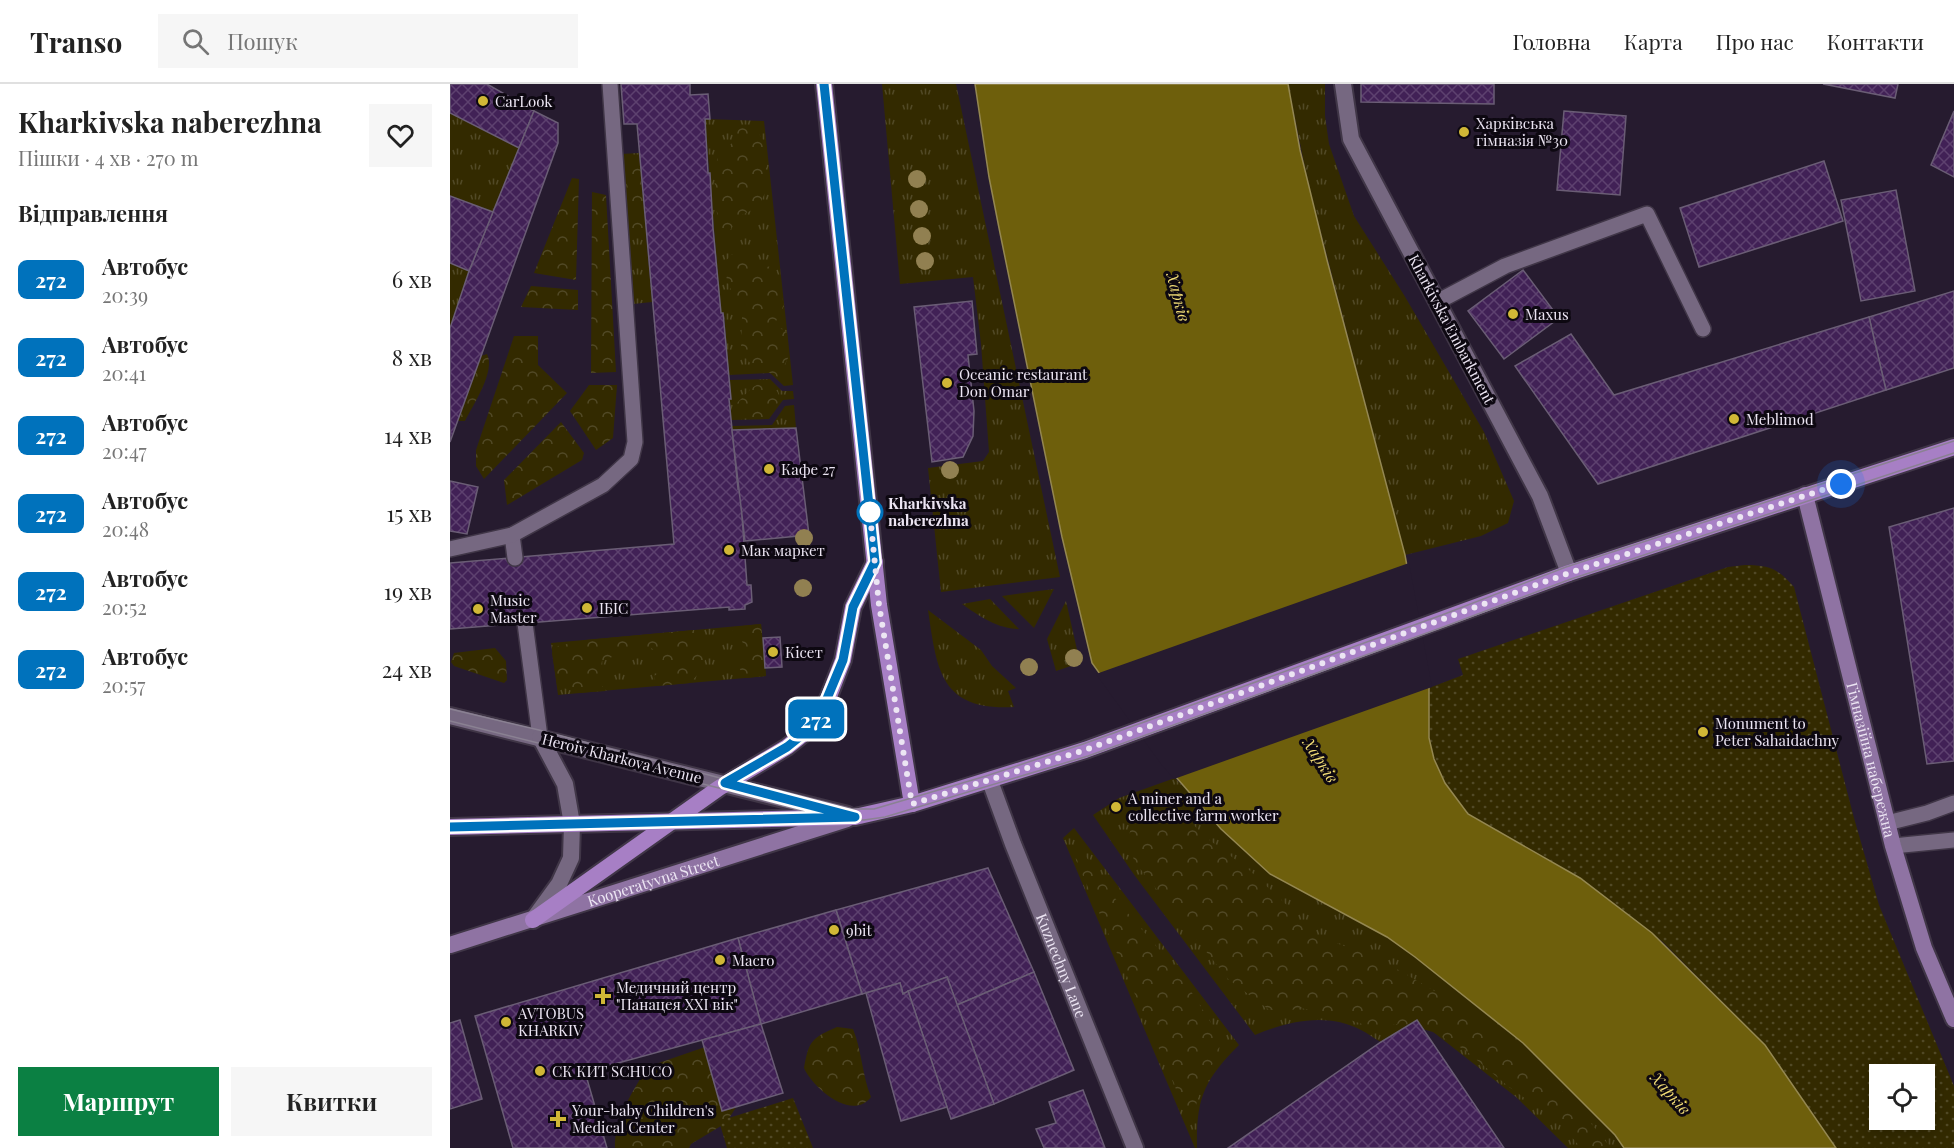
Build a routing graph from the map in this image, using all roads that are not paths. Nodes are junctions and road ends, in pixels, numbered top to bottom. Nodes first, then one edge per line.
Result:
1 (609, 84) edge
2 (824, 84) edge
3 (1343, 84) edge
4 (1437, 302) junction
5 (1703, 329) dead end
6 (1954, 447) edge
7 (1805, 495) junction
8 (512, 535) junction
9 (450, 549) edge
10 (515, 558) dead end
11 (875, 562) junction
12 (1569, 573) junction
13 (525, 623) dead end
14 (450, 716) edge
15 (540, 737) junction
16 (990, 781) junction
17 (725, 783) junction
18 (1954, 803) edge
19 (912, 804) junction
20 (855, 817) junction
21 (674, 821) junction
22 (1887, 823) junction
23 (572, 824) junction
24 (450, 826) edge
25 (1954, 840) edge
26 (1893, 846) junction
27 (533, 920) junction
28 (450, 945) edge
29 (1954, 1018) edge
30 (1135, 1148) edge

1 - 8 lane
2 - 11 main road
3 - 4 street, Kharkivska Embarkment
4 - 5 lane
4 - 12 street, Kharkivska Embarkment
6 - 7 main road, Heroiv Kharkova Avenue
7 - 12 main road, Heroiv Kharkova Avenue
7 - 22 main road, Гімназійна набережна
8 - 9 lane
8 - 10 lane
11 - 17 main road
11 - 19 main road
12 - 16 main road, Heroiv Kharkova Avenue
13 - 15 lane
14 - 15 street, Heroiv Kharkova Avenue
15 - 17 street, Heroiv Kharkova Avenue
15 - 23 street
16 - 19 main road, Heroiv Kharkova Avenue
16 - 30 street, Kuznechny Lane
17 - 20 street, Heroiv Kharkova Avenue
17 - 21 main road
18 - 22 lane
19 - 20 main road, Heroiv Kharkova Avenue
20 - 21 main road
20 - 27 main road, Kooperatyvna Street
21 - 23 main road
21 - 27 main road
22 - 26 main road, Гімназійна набережна
23 - 24 main road
23 - 27 street
25 - 26 lane
26 - 29 main road, Гімназійна набережна
27 - 28 main road, Kooperatyvna Street

